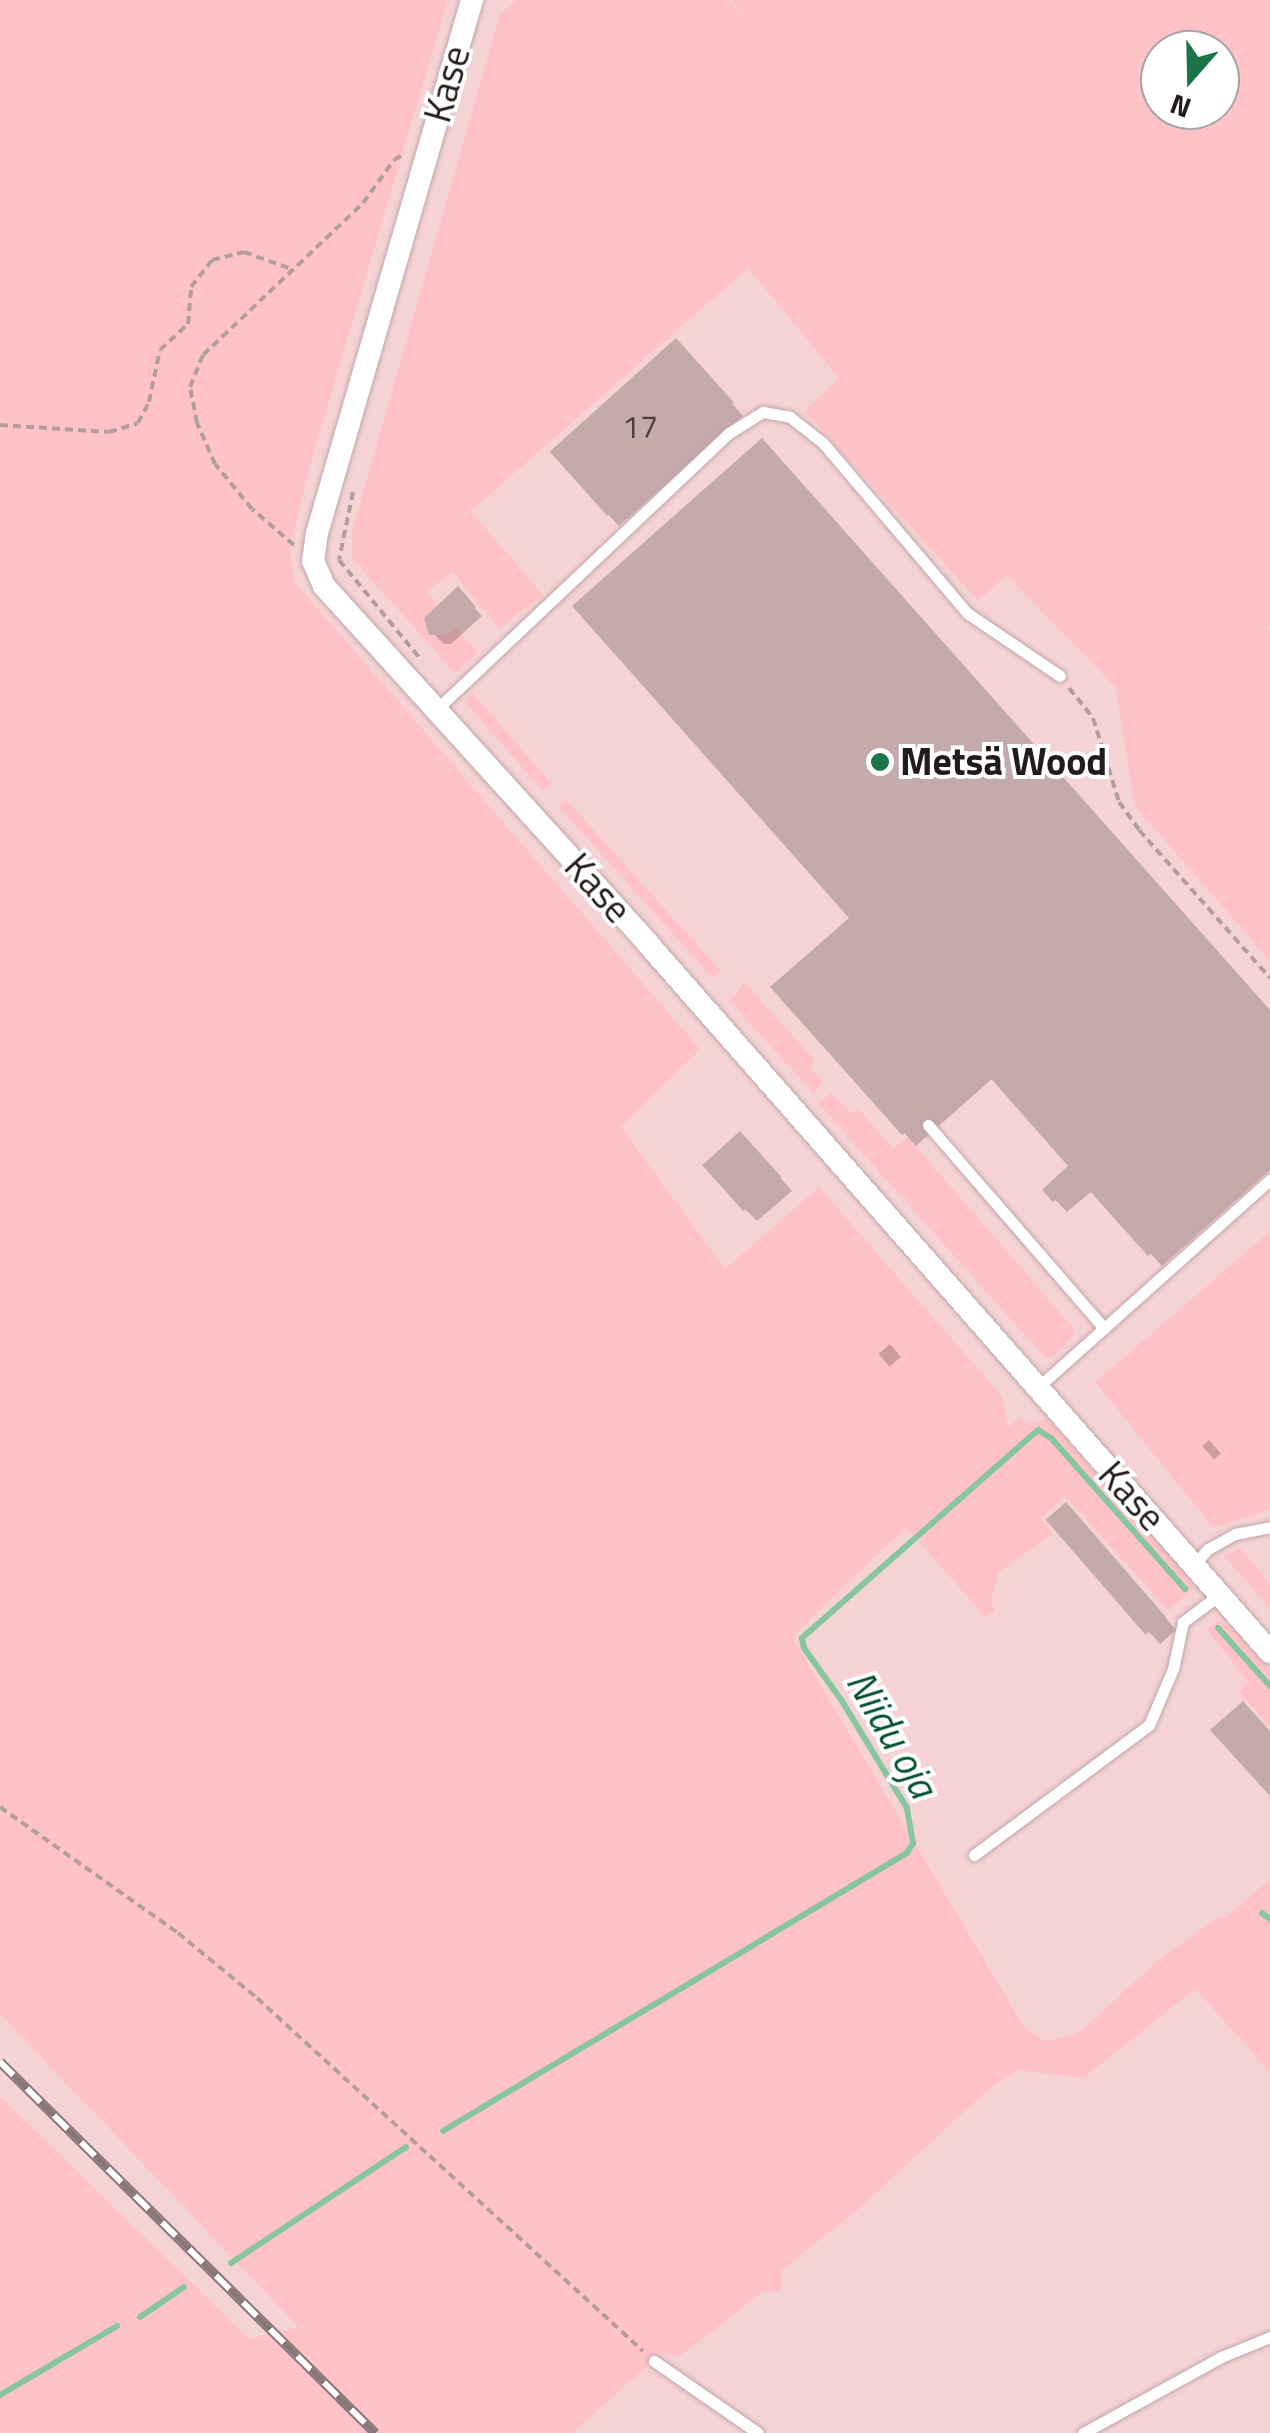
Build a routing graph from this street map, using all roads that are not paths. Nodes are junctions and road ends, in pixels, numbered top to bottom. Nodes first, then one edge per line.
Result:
1 (472, 0) edge
2 (1060, 676) road end
3 (436, 710) junction
4 (928, 1125) dead end
5 (1270, 1180) edge
6 (1104, 1328) junction
7 (1036, 1390) junction
8 (1270, 1527) edge
9 (1194, 1566) junction
10 (1219, 1594) junction
11 (1270, 1652) edge
12 (974, 1854) dead end
13 (1270, 2337) edge
14 (654, 2361) road end
15 (758, 2433) edge
16 (1083, 2433) edge

1 - 3 street, Kase
2 - 3 lane
3 - 7 street, Kase
4 - 6 lane
5 - 6 lane
6 - 7 lane
7 - 9 street, Kase
8 - 9 lane
9 - 10 street, Kase
10 - 11 street, Kase
10 - 12 lane
13 - 16 lane
14 - 15 lane

